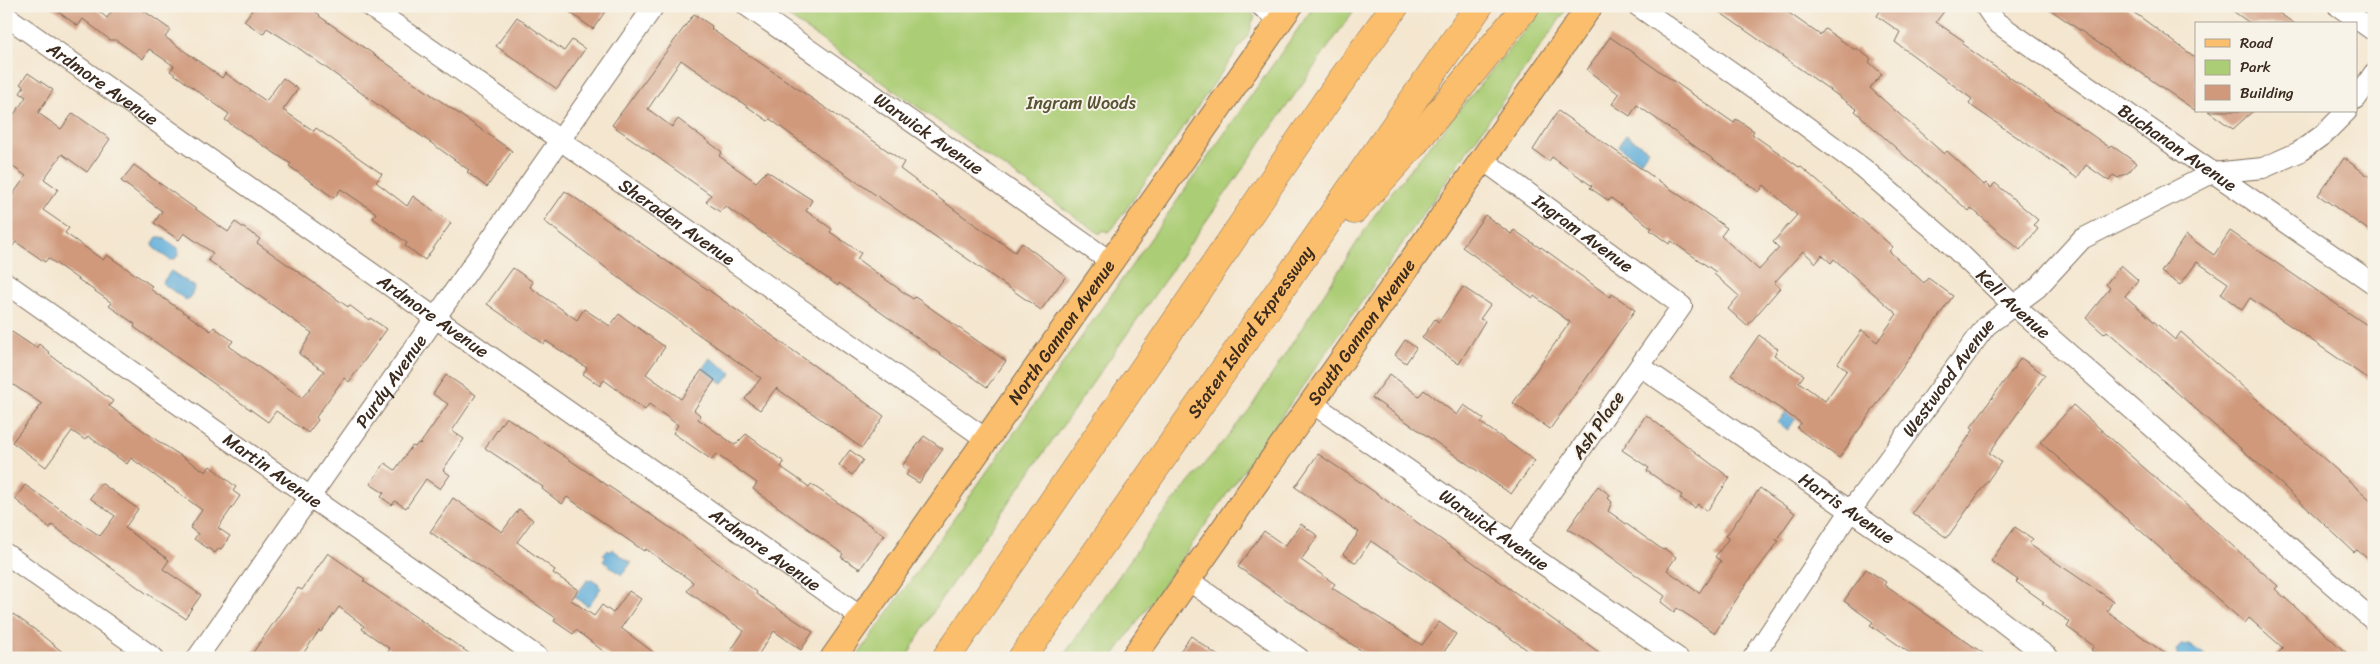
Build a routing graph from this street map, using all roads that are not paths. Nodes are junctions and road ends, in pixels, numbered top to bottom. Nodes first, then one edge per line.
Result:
1 (369, 6) edge
2 (654, 6) edge
3 (747, 6) edge
4 (1371, 6) edge
5 (1395, 6) edge
6 (1479, 6) edge
7 (1526, 6) edge
8 (1590, 6) edge
9 (1638, 6) edge
10 (1985, 6) edge
11 (2338, 6) edge
12 (1277, 11) edge
13 (6, 16) edge
14 (2374, 31) edge
15 (2374, 73) edge
16 (2358, 96) edge
17 (1328, 99) junction
18 (2346, 112) edge
19 (561, 141) junction
20 (1482, 160) junction
21 (2212, 173) junction
22 (1111, 262) junction
23 (6, 283) edge
24 (2374, 284) edge
25 (1280, 290) junction
26 (2013, 305) junction
27 (1682, 306) joint
28 (437, 318) junction
29 (1640, 366) junction
30 (1312, 403) junction
31 (986, 439) junction
32 (310, 497) junction
33 (1851, 510) junction
34 (1514, 544) junction
35 (6, 554) edge
36 (1188, 580) junction
37 (862, 617) junction
38 (2374, 621) edge
39 (154, 658) edge
40 (197, 658) edge
41 (539, 658) edge
42 (833, 658) edge
43 (946, 658) edge
44 (1022, 658) edge
45 (1133, 658) edge
46 (1299, 658) edge
47 (1678, 658) edge
48 (1752, 658) edge
49 (2049, 658) edge

1 - 19 street, Sheraden Avenue
2 - 19 street, Purdy Avenue
3 - 22 street, Warwick Avenue
4 - 17 highway
5 - 17 highway
6 - 25 highway, Staten Island Expressway
7 - 25 highway
8 - 20 main road, South Gannon Avenue
9 - 26 street, Kell Avenue
10 - 21 street, Buchanan Avenue
11 - 14 street
12 - 22 main road, North Gannon Avenue
13 - 28 street, Ardmore Avenue
15 - 16 street
17 - 43 highway
18 - 21 street, Westwood Avenue
19 - 28 street, Purdy Avenue
19 - 31 street, Sheraden Avenue
20 - 27 street, Ingram Avenue
20 - 30 main road, South Gannon Avenue
21 - 24 street, Buchanan Avenue
21 - 26 street, Westwood Avenue
22 - 31 main road, North Gannon Avenue
23 - 32 street, Martin Avenue
25 - 44 highway, Staten Island Expressway
26 - 33 street, Westwood Avenue
26 - 38 street, Kell Avenue
27 - 29 street, Ash Place
28 - 32 street, Purdy Avenue
28 - 37 street, Ardmore Avenue
29 - 33 street, Harris Avenue
29 - 34 street, Ash Place
30 - 34 street, Warwick Avenue
30 - 36 main road, South Gannon Avenue
31 - 37 main road, North Gannon Avenue
32 - 40 street, Purdy Avenue
32 - 41 street, Martin Avenue
33 - 48 street, Westwood Avenue
33 - 49 street, Harris Avenue
34 - 47 street, Warwick Avenue
35 - 39 street
36 - 45 main road, South Gannon Avenue
36 - 46 street
37 - 42 main road, North Gannon Avenue

